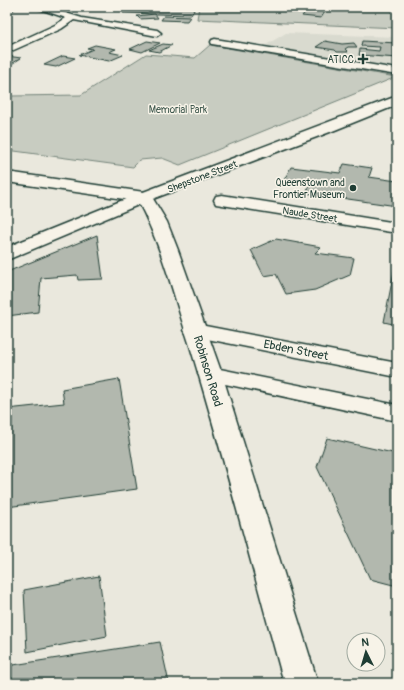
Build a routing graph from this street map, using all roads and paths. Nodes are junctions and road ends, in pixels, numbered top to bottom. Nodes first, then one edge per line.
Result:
1 (38, 7) edge
2 (72, 18) junction
3 (157, 33) dead end
4 (215, 42) dead end
5 (7, 50) edge
6 (397, 72) edge
7 (397, 100) edge
8 (7, 177) edge
9 (144, 197) junction
10 (222, 200) dead end
11 (397, 228) edge
12 (7, 254) edge
13 (195, 330) junction
14 (397, 370) edge
15 (210, 374) junction
16 (397, 413) edge
17 (301, 683) edge

1 - 2 lane
2 - 3 lane
2 - 5 lane
4 - 6 lane
7 - 9 street, Shepstone Street
8 - 9 street
9 - 12 street, Shepstone Street
9 - 13 street, Robinson Road
10 - 11 street, Naude Street
13 - 14 street, Ebden Street
13 - 15 street, Robinson Road
15 - 16 street
15 - 17 street, Robinson Road

